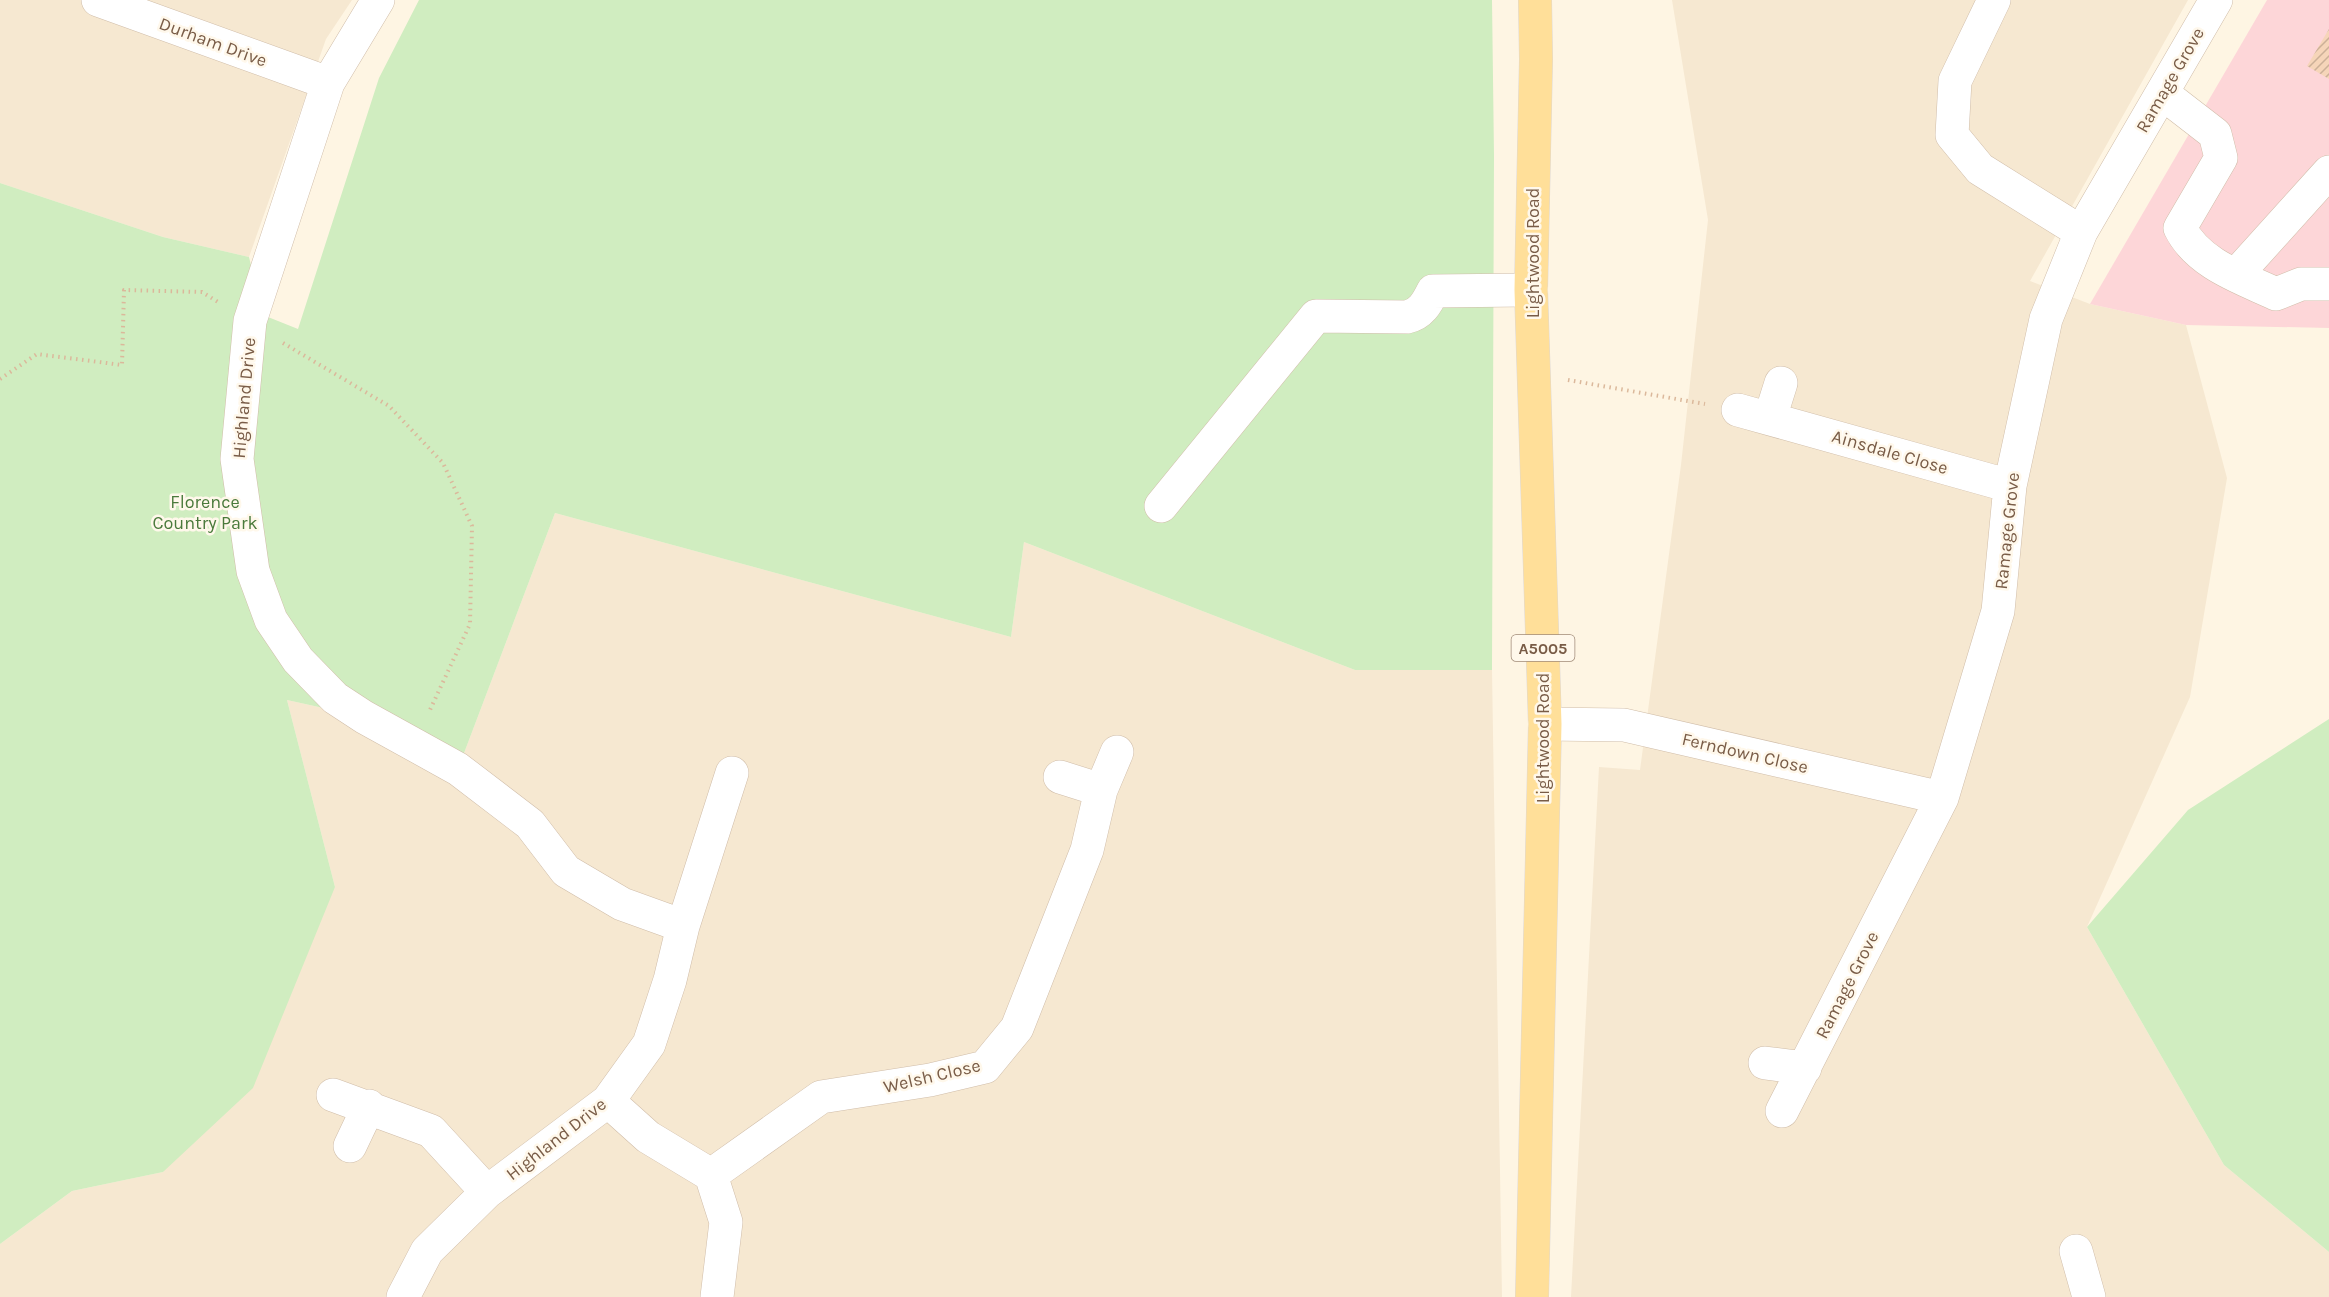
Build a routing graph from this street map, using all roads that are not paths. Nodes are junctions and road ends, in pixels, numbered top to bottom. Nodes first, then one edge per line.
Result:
1 (98, 0) edge
2 (378, 0) edge
3 (1535, 0) edge
4 (1994, 0) edge
5 (2216, 0) edge
6 (328, 83) junction
7 (2162, 93) junction
8 (2329, 172) edge
9 (2081, 232) junction
10 (2236, 275) junction
11 (2329, 284) edge
12 (1531, 290) junction
13 (1781, 383) dead end
14 (1738, 410) road end
15 (1770, 418) junction
16 (2010, 486) junction
17 (1161, 506) dead end
18 (1545, 724) junction
19 (1117, 752) dead end
20 (732, 773) dead end
21 (1060, 777) dead end
22 (1101, 790) junction
23 (1942, 798) junction
24 (683, 926) junction
25 (1765, 1063) dead end
26 (1805, 1068) junction
27 (333, 1095) dead end
28 (608, 1101) junction
29 (369, 1106) junction
30 (1782, 1111) dead end
31 (350, 1146) dead end
32 (711, 1175) junction
33 (487, 1192) junction
34 (2076, 1251) dead end
35 (403, 1297) edge
36 (717, 1297) edge
37 (1532, 1297) edge
38 (2089, 1297) edge

1 - 6 street, Durham Drive
2 - 6 street, Highland Drive
3 - 12 main road, Lightwood Road / A5005
4 - 9 street
5 - 7 street, Ramage Grove
6 - 24 street, Highland Drive
7 - 9 street, Ramage Grove
7 - 10 street
8 - 10 street
9 - 16 street, Ramage Grove
10 - 11 street
12 - 17 street
12 - 18 main road, Lightwood Road / A5005
13 - 15 street
14 - 15 street, Ainsdale Close
15 - 16 street, Ainsdale Close
16 - 23 street, Ramage Grove
18 - 23 street, Ferndown Close
18 - 37 main road, Lightwood Road / A5005
19 - 22 street, Welsh Close
20 - 24 street, Highland Drive
21 - 22 street
22 - 32 street, Welsh Close
23 - 26 street, Ramage Grove
24 - 28 street, Highland Drive
25 - 26 street
26 - 30 street, Ramage Grove
27 - 29 street
28 - 32 street
28 - 33 street, Highland Drive
29 - 31 street
29 - 33 street
32 - 36 street
33 - 35 street, Highland Drive
34 - 38 street

